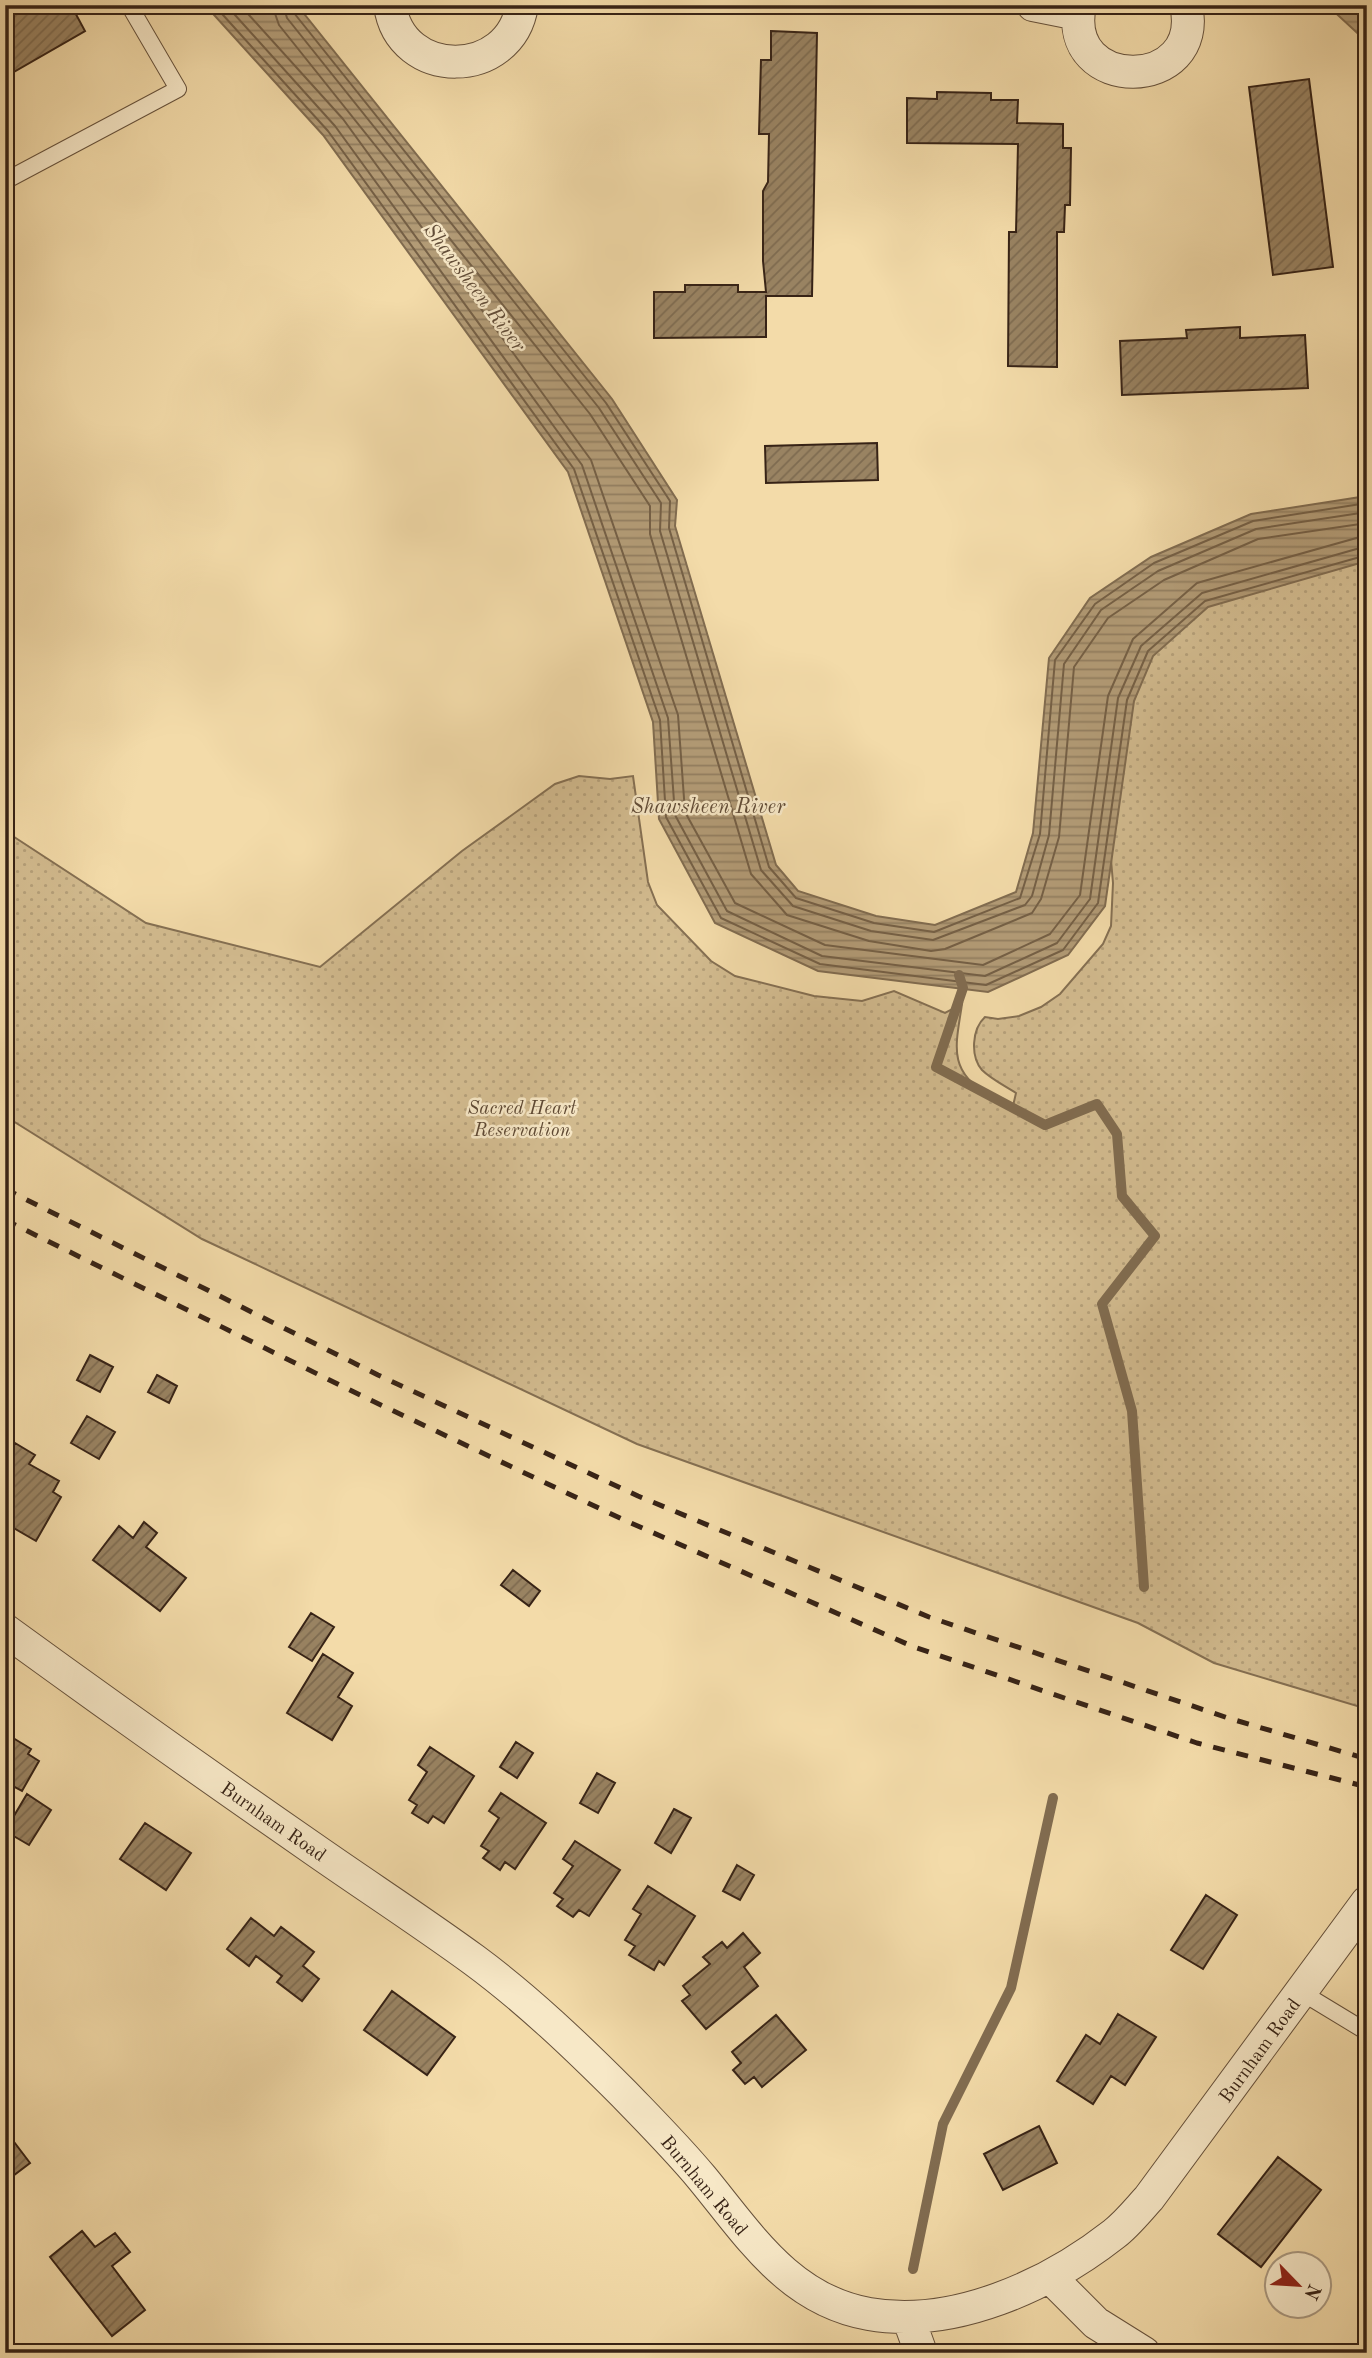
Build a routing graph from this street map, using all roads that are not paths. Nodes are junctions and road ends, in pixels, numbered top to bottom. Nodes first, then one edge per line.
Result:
1 (129, 5) edge
2 (390, 5) edge
3 (522, 5) edge
4 (1033, 5) edge
5 (1186, 5) edge
6 (1079, 10) edge
7 (5, 181) edge
8 (5, 1630) edge
9 (1367, 1902) edge
10 (1301, 1992) junction
11 (1367, 2032) edge
12 (1050, 2277) junction
13 (908, 2317) junction
14 (921, 2353) edge
15 (1144, 2353) edge

1 - 7 lane
2 - 3 street
4 - 6 street
5 - 6 street
8 - 13 street, Burnham Road
9 - 10 street, Burnham Road
10 - 11 lane
10 - 12 street, Burnham Road
12 - 13 street, Burnham Road
12 - 15 street
13 - 14 street

